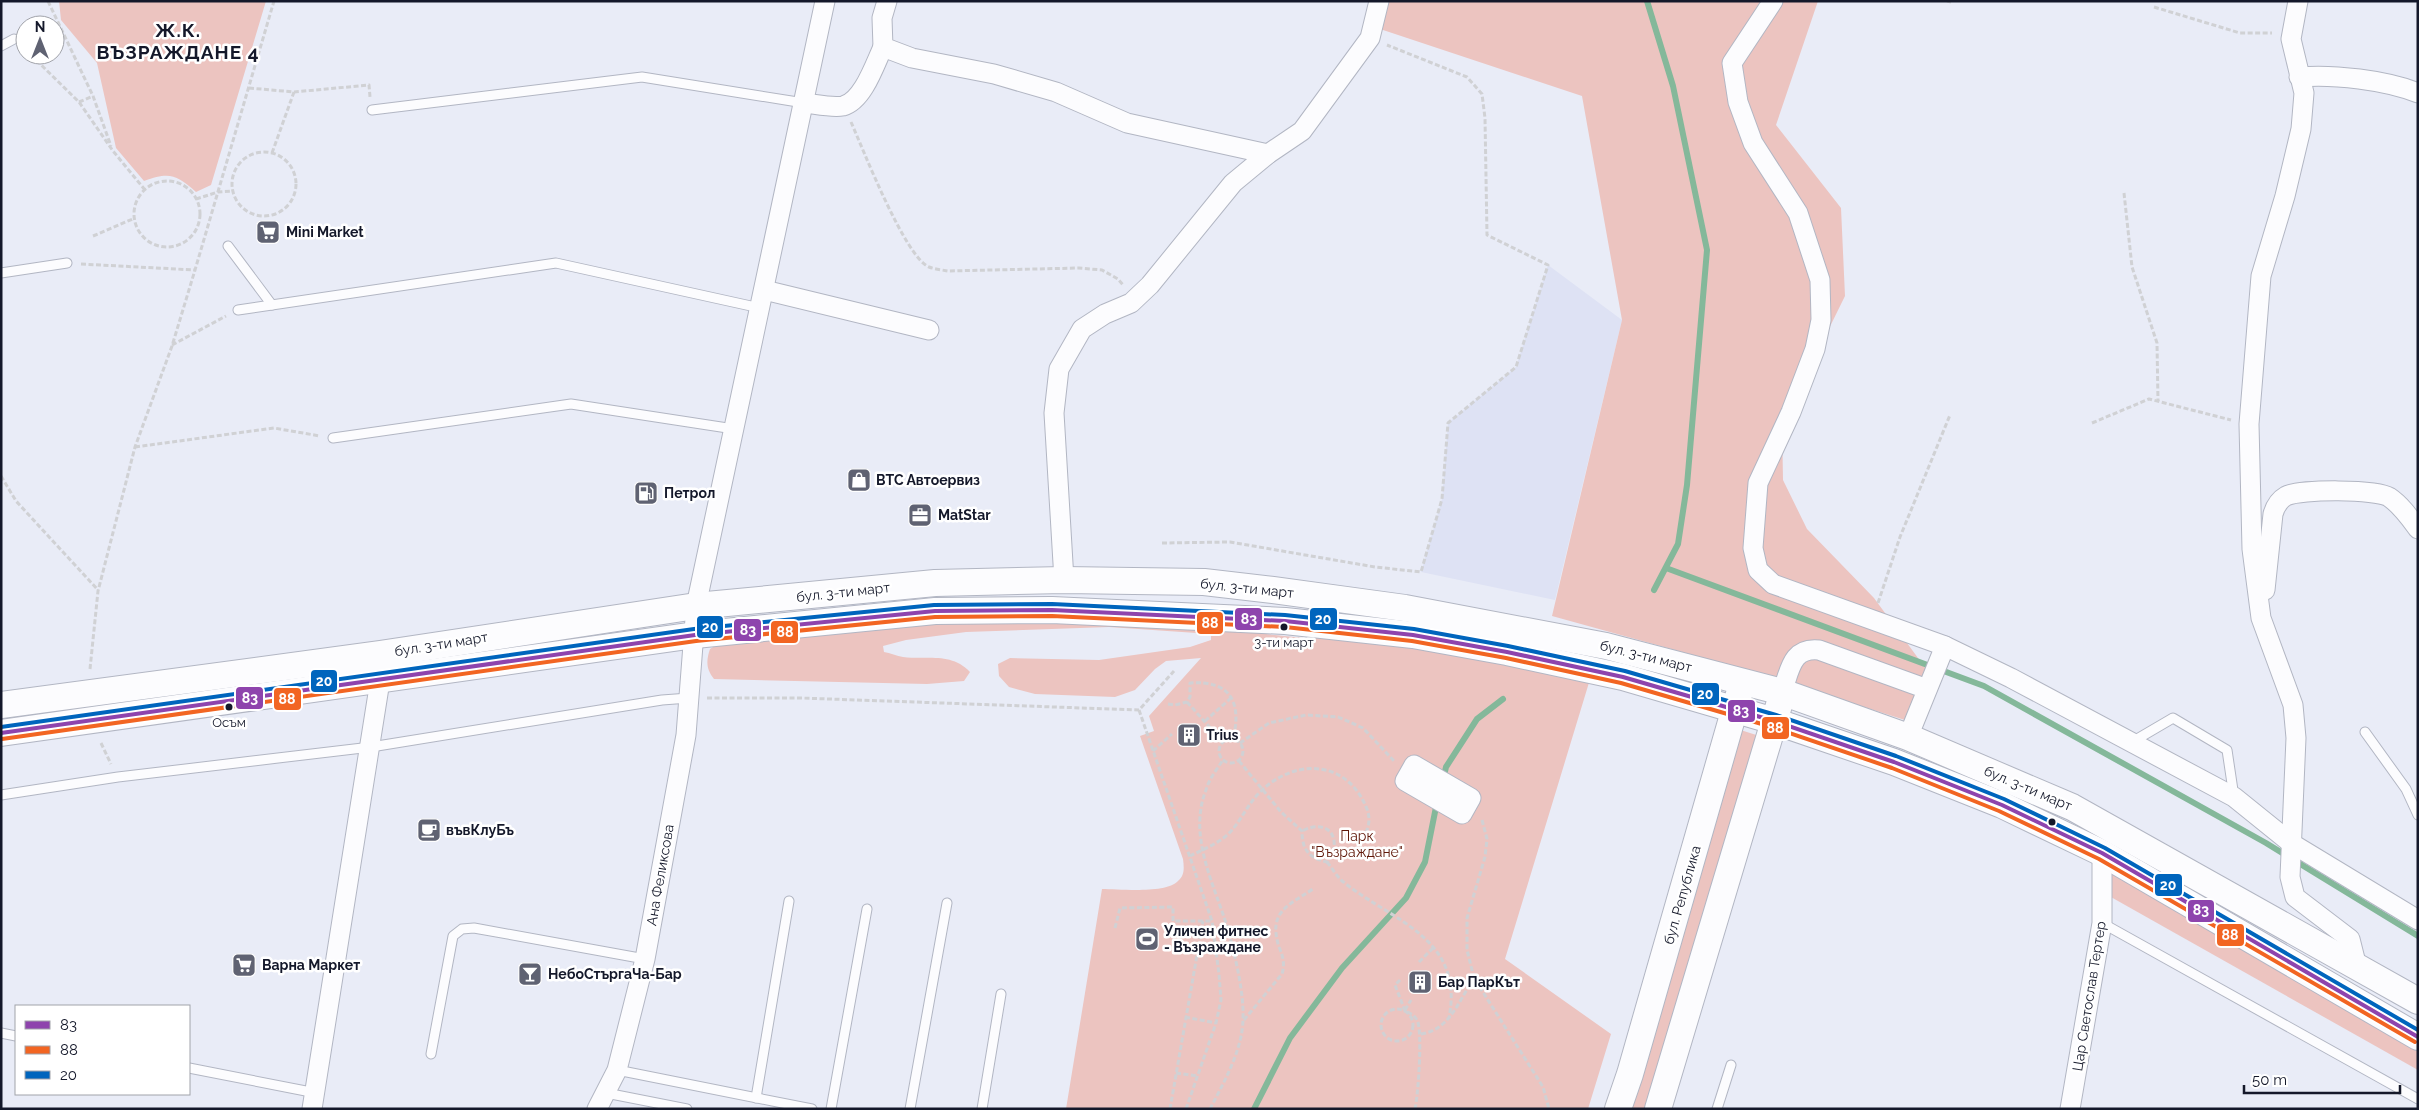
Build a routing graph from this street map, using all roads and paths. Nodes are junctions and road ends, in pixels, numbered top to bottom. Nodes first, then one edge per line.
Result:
1 (48, 1) edge
2 (274, 1) edge
3 (825, 1) edge
4 (887, 1) edge
5 (1379, 1) edge
6 (1773, 1) edge
7 (1947, 1) edge
8 (2298, 1) edge
9 (1951, 2) dead end
10 (2154, 7) dead end
11 (1370, 38) junction
12 (14, 39) dead end
13 (2291, 39) junction
14 (1, 46) edge
15 (883, 47) junction
16 (41, 65) edge
17 (2299, 76) junction
18 (249, 88) junction
19 (294, 92) junction
20 (2418, 93) edge
21 (93, 96) junction
22 (79, 102) junction
23 (804, 103) junction
24 (842, 106) junction
25 (372, 110) joint
26 (113, 151) junction
27 (272, 153) junction
28 (1268, 154) junction
29 (145, 190) junction
30 (232, 191) junction
31 (218, 192) junction
32 (2124, 193) dead end
33 (196, 199) junction
34 (135, 218) junction
35 (94, 236) dead end
36 (228, 246) dead end
37 (67, 263) joint
38 (195, 270) junction
39 (1, 273) edge
40 (762, 299) junction
41 (1131, 303) junction
42 (272, 305) junction
43 (238, 310) joint
44 (929, 330) dead end
45 (172, 346) junction
46 (2158, 401) junction
47 (1950, 415) dead end
48 (2092, 423) dead end
49 (2249, 424) junction
50 (734, 428) junction
51 (333, 438) joint
52 (135, 447) junction
53 (1, 476) edge
54 (2418, 529) edge
55 (1162, 543) dead end
56 (1064, 580) junction
57 (98, 591) junction
58 (696, 606) junction
59 (2261, 618) junction
60 (1873, 620) junction
61 (695, 635) junction
62 (1942, 653) junction
63 (1174, 671) dead end
64 (380, 681) junction
65 (1742, 681) junction
66 (1929, 684) junction
67 (1782, 692) junction
68 (87, 694) junction
69 (688, 698) junction
70 (1232, 698) junction
71 (1187, 702) junction
72 (1168, 704) dead end
73 (1, 705) edge
74 (1139, 710) junction
75 (1735, 711) junction
76 (90, 720) junction
77 (1205, 721) junction
78 (1774, 721) junction
79 (2365, 732) dead end
80 (1, 733) edge
81 (1172, 734) dead end
82 (1908, 737) junction
83 (1233, 739) junction
84 (1223, 742) junction
85 (2132, 742) junction
86 (1240, 743) junction
87 (371, 747) junction
88 (1153, 751) junction
89 (1223, 760) junction
90 (1239, 761) junction
91 (1410, 774) joint
92 (118, 777) junction
93 (1262, 790) junction
94 (1, 796) edge
95 (2234, 797) junction
96 (1466, 806) joint
97 (2418, 815) edge
98 (1302, 831) junction
99 (1357, 843) dead end
100 (2291, 845) junction
101 (1203, 850) junction
102 (2102, 853) junction
103 (1190, 856) junction
104 (1327, 862) junction
105 (1313, 890) dead end
106 (789, 901) dead end
107 (947, 903) dead end
108 (866, 909) dead end
109 (2418, 920) edge
110 (1203, 922) junction
111 (1212, 922) junction
112 (2102, 923) junction
113 (1115, 928) dead end
114 (1434, 947) junction
115 (645, 959) junction
116 (1419, 962) dead end
117 (2356, 967) junction
118 (1474, 978) junction
119 (1400, 980) dead end
120 (1001, 994) dead end
121 (1411, 1000) dead end
122 (2418, 1001) edge
123 (1405, 1011) junction
124 (1185, 1017) junction
125 (1449, 1018) junction
126 (1243, 1021) junction
127 (1216, 1023) junction
128 (1, 1033) edge
129 (1421, 1034) junction
130 (15, 1036) edge
131 (2418, 1037) edge
132 (431, 1054) dead end
133 (1731, 1065) dead end
134 (190, 1068) edge
135 (616, 1070) junction
136 (1176, 1073) junction
137 (1198, 1076) junction
138 (756, 1098) junction
139 (2418, 1099) edge
140 (314, 1101) edge
141 (602, 1101) edge
142 (687, 1109) edge
143 (812, 1109) edge
144 (831, 1109) edge
145 (910, 1109) edge
146 (982, 1109) edge
147 (1170, 1109) edge
148 (1186, 1109) edge
149 (1210, 1109) edge
150 (1415, 1109) edge
151 (1549, 1109) edge
152 (1618, 1109) edge
153 (1658, 1109) edge
154 (1717, 1109) edge
155 (2070, 1109) edge

1 - 21 path
2 - 18 path
3 - 23 street, Ана Феликсова
4 - 15 street
5 - 11 street
6 - 60 street
7 - 9 path
8 - 13 street
10 - 13 path
11 - 28 street
11 - 55 path
12 - 14 lane
13 - 17 street
15 - 24 street
15 - 28 street
16 - 22 path
17 - 20 street
17 - 49 street
18 - 19 path
18 - 31 path
19 - 25 path
19 - 27 path
21 - 22 path
21 - 26 path
22 - 26 path
23 - 24 street
23 - 25 lane
23 - 40 street, Ана Феликсова
24 - 41 path
26 - 29 path
27 - 30 path
27 - 30 path
28 - 41 street
29 - 33 path
29 - 34 path
30 - 31 path
31 - 33 path
31 - 38 path
32 - 46 path
33 - 34 path
34 - 35 path
36 - 42 lane
37 - 38 path
37 - 39 lane
38 - 45 path
40 - 42 lane
40 - 44 street
40 - 50 street, Ана Феликсова
41 - 56 street
42 - 43 lane
43 - 45 path
45 - 52 path
46 - 48 path
46 - 49 path
47 - 60 path
49 - 59 street
50 - 51 lane
50 - 58 street, Ана Феликсова
51 - 52 path
52 - 57 path
53 - 57 path
54 - 59 street
56 - 58 street, бул. 3-ти март
56 - 65 street, бул. 3-ти март
57 - 68 path
58 - 61 street, Ана Феликсова
58 - 68 street, бул. 3-ти март
59 - 100 street
60 - 62 street
61 - 64 street, бул. 3-ти март
61 - 69 street, Ана Феликсова
61 - 75 street, бул. 3-ти март
62 - 66 street
62 - 85 street
63 - 74 path
64 - 76 street, бул. 3-ти март
64 - 87 street
65 - 67 street, бул. 3-ти март
65 - 75 street, бул. Република
66 - 67 street
66 - 82 street
67 - 78 street
67 - 82 street, бул. 3-ти март
68 - 73 street, бул. 3-ти март
69 - 74 path
69 - 87 lane
69 - 115 street, Ана Феликсова
70 - 71 path
70 - 77 path
70 - 83 path
71 - 72 path
71 - 77 path
74 - 88 path
75 - 78 street, бул. 3-ти март
75 - 152 street, бул. Република
76 - 80 street, бул. 3-ти март
76 - 92 path
77 - 84 path
78 - 102 street, бул. 3-ти март
78 - 153 street
79 - 97 lane
81 - 88 path
82 - 117 street, бул. 3-ти март
83 - 84 path
83 - 86 path
84 - 89 path
85 - 95 street
85 - 95 lane
86 - 90 path
86 - 91 path
87 - 92 lane
87 - 140 street
88 - 103 path
89 - 90 path
89 - 101 path
90 - 93 path
91 - 96 street
92 - 94 lane
93 - 98 path
93 - 99 path
93 - 101 path
95 - 100 street
96 - 118 path
98 - 104 path
98 - 104 path
100 - 109 street
100 - 117 street
101 - 103 path
101 - 126 path
102 - 112 street, Цар Светослав Тертер
102 - 131 street, бул. 3-ти март
103 - 111 path
104 - 114 path
105 - 126 path
106 - 138 lane
107 - 145 lane
108 - 144 lane
110 - 111 path
110 - 113 path
110 - 124 path
111 - 127 path
112 - 139 lane
112 - 155 street, Цар Светослав Тертер
114 - 116 path
114 - 125 path
115 - 132 lane
115 - 135 street, Ана Феликсова
117 - 122 street, бул. 3-ти март
118 - 125 path
118 - 151 path
119 - 123 path
120 - 146 lane
121 - 123 path
123 - 123 path
123 - 129 path
124 - 127 path
124 - 136 path
125 - 129 path
126 - 149 path
127 - 137 path
128 - 130 lane
129 - 150 path
133 - 154 lane
134 - 140 lane
135 - 138 lane
135 - 141 street, Ана Феликсова
136 - 137 path
136 - 147 path
137 - 148 path
138 - 143 lane
141 - 142 lane

